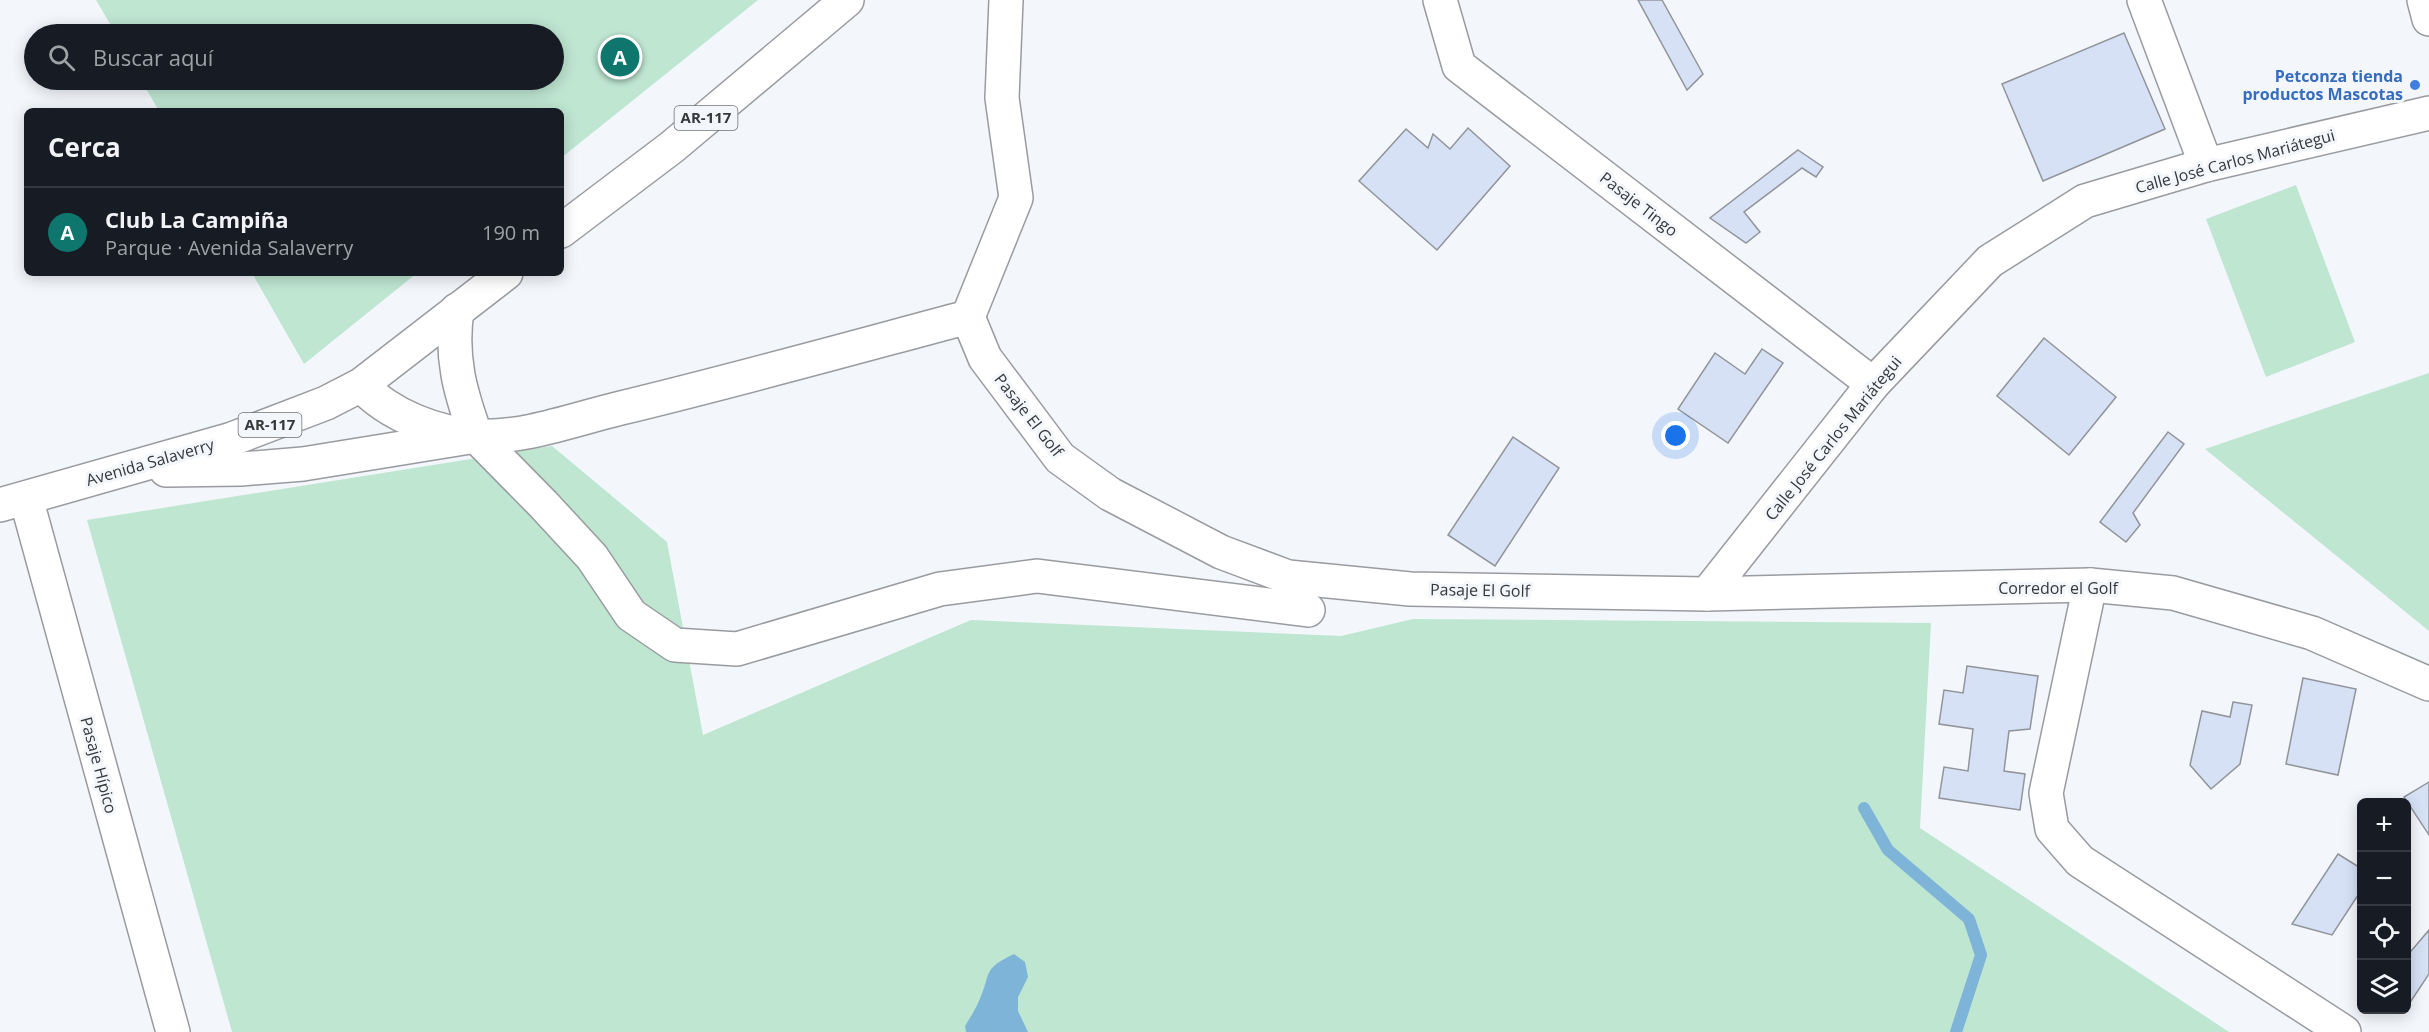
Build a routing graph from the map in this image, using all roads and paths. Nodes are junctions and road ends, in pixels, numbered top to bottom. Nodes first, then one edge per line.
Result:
1 (847, 0) edge
2 (1006, 0) edge
3 (1440, 0) edge
4 (2144, 0) edge
5 (2424, 0) edge
6 (2429, 19) edge
7 (2429, 113) edge
8 (2206, 165) junction
9 (564, 229) edge
10 (502, 276) edge
11 (457, 310) junction
12 (968, 317) junction
13 (1873, 384) junction
14 (361, 385) junction
15 (476, 436) junction
16 (126, 471) junction
17 (13, 501) edge
18 (2090, 585) junction
19 (1707, 594) junction
20 (1308, 610) dead end
21 (2429, 684) edge
22 (172, 1032) edge
23 (2344, 1032) edge

1 - 9 street, AR-117
2 - 12 street
3 - 13 street, Pasaje Tingo
4 - 8 street
5 - 6 street
7 - 8 street, Calle José Carlos Mariátegui
8 - 13 street, Calle José Carlos Mariátegui
10 - 11 street, Avenida Salaverry / AR-117
11 - 14 street, Avenida Salaverry / AR-117
11 - 15 street
12 - 15 street
12 - 19 street, Pasaje El Golf
13 - 19 street, Calle José Carlos Mariátegui
14 - 15 street
14 - 16 street, Avenida Salaverry / AR-117
15 - 16 street
15 - 20 street
16 - 17 street, Avenida Salaverry / AR-117
17 - 22 street, Pasaje Hípico
18 - 19 street, Corredor el Golf
18 - 21 street, Corredor el Golf
18 - 23 street

